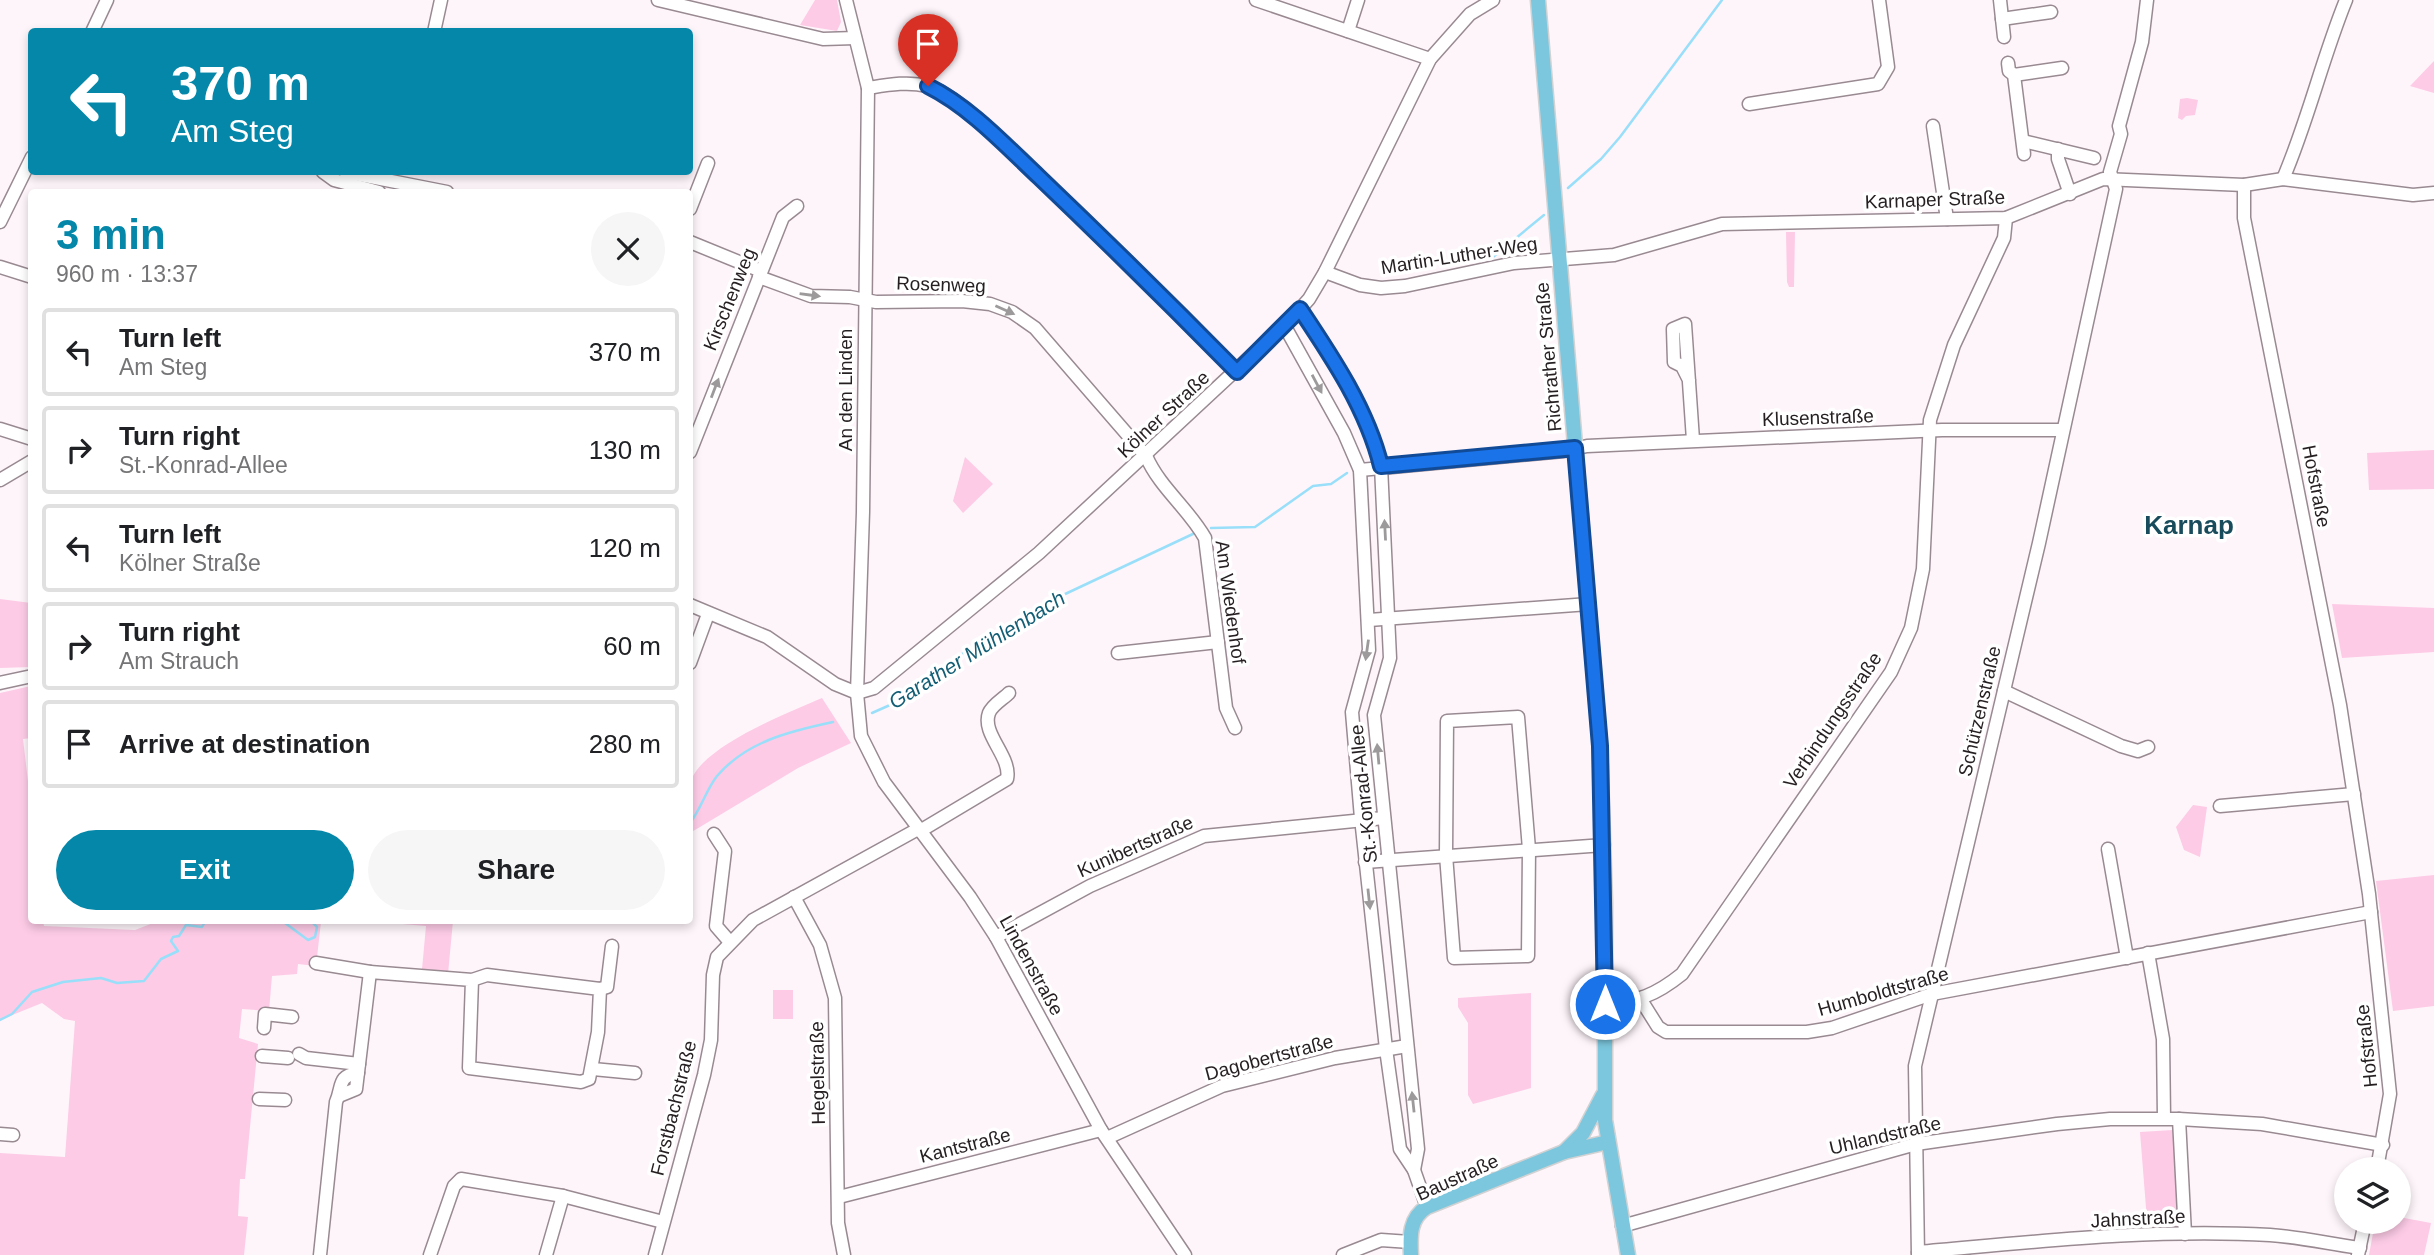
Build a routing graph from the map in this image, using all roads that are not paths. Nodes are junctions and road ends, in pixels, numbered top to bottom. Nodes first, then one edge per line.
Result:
1 (107, 0) edge
2 (442, 0) edge
3 (658, 0) edge
4 (846, 0) edge
5 (1256, 0) edge
6 (1358, 0) edge
7 (1493, 0) edge
8 (1538, 0) edge
9 (1879, 0) edge
10 (2000, 0) edge
11 (2147, 0) edge
12 (2346, 0) edge
13 (2051, 12) dead end
14 (2002, 19) junction
15 (94, 28) edge
16 (435, 28) edge
17 (1348, 31) junction
18 (2004, 37) dead end
19 (855, 38) junction
20 (1430, 59) junction
21 (2008, 63) dead end
22 (2062, 68) dead end
23 (2014, 75) junction
24 (868, 88) junction
25 (1749, 104) dead end
26 (1933, 126) dead end
27 (2058, 149) junction
28 (2094, 158) dead end
29 (708, 163) dead end
30 (28, 165) edge
31 (327, 175) edge
32 (373, 175) edge
33 (401, 178) edge
34 (2283, 179) junction
35 (2112, 180) junction
36 (2244, 185) junction
37 (368, 189) edge
38 (437, 189) edge
39 (2434, 193) edge
40 (2070, 194) junction
41 (693, 201) edge
42 (797, 206) dead end
43 (2006, 218) junction
44 (1947, 219) junction
45 (0, 222) edge
46 (693, 243) edge
47 (1559, 261) junction
48 (0, 267) edge
49 (1325, 272) junction
50 (760, 274) junction
51 (28, 276) edge
52 (864, 299) junction
53 (1300, 309) junction
54 (1284, 325) junction
55 (1237, 372) junction
56 (1689, 380) dead end
57 (0, 429) edge
58 (1928, 430) junction
59 (2063, 430) junction
60 (693, 433) edge
61 (28, 438) edge
62 (1693, 440) junction
63 (1575, 448) junction
64 (1146, 456) junction
65 (28, 463) edge
66 (1381, 466) junction
67 (1360, 470) junction
68 (0, 480) edge
69 (1589, 604) junction
70 (693, 606) edge
71 (708, 614) junction
72 (1368, 620) junction
73 (1390, 620) junction
74 (1218, 642) junction
75 (1118, 653) dead end
76 (693, 655) edge
77 (28, 677) edge
78 (0, 683) edge
79 (2004, 691) junction
80 (857, 693) junction
81 (1009, 693) dead end
82 (1235, 728) dead end
83 (2148, 747) dead end
84 (2354, 794) junction
85 (2220, 806) dead end
86 (1361, 818) junction
87 (1384, 818) junction
88 (919, 830) junction
89 (714, 834) dead end
90 (1604, 845) junction
91 (1530, 849) junction
92 (2108, 849) dead end
93 (1446, 855) junction
94 (1389, 859) junction
95 (1365, 862) junction
96 (794, 897) junction
97 (2371, 912) junction
98 (996, 937) junction
99 (729, 941) junction
100 (612, 946) dead end
101 (2148, 953) junction
102 (2127, 958) junction
103 (316, 963) dead end
104 (370, 972) junction
105 (472, 981) junction
106 (600, 989) junction
107 (1932, 993) junction
108 (1641, 1000) junction
109 (1605, 1004) junction
110 (292, 1017) dead end
111 (264, 1028) dead end
112 (1407, 1046) junction
113 (1386, 1049) junction
114 (262, 1056) dead end
115 (359, 1068) junction
116 (593, 1069) junction
117 (635, 1073) dead end
118 (1605, 1090) junction
119 (258, 1099) dead end
120 (285, 1100) dead end
121 (2164, 1118) junction
122 (2179, 1119) junction
123 (1583, 1133) junction
124 (1104, 1134) junction
125 (1608, 1142) junction
126 (1916, 1144) junction
127 (2383, 1145) junction
128 (1564, 1152) junction
129 (2380, 1157) edge
130 (1414, 1170) junction
131 (563, 1196) junction
132 (839, 1197) junction
133 (1427, 1207) junction
134 (663, 1222) junction
135 (1622, 1226) junction
136 (2185, 1234) junction
137 (1411, 1248) edge
138 (2359, 1251) edge
139 (1918, 1253) edge
140 (320, 1255) edge
141 (430, 1255) edge
142 (546, 1255) edge
143 (655, 1255) edge
144 (844, 1255) edge
145 (1185, 1255) edge
146 (1343, 1255) edge
147 (1628, 1255) edge

1 - 15 street
2 - 16 street
3 - 19 street
4 - 19 street, An den Linden
5 - 17 street
6 - 17 street
7 - 20 street, Kölner Straße
8 - 47 main road, Richrather Straße
9 - 25 street
10 - 14 street
11 - 35 street, Schützenstraße
12 - 34 street
13 - 14 street
14 - 18 street
17 - 20 street
19 - 24 street, An den Linden
20 - 49 street, Kölner Straße
21 - 23 street
22 - 23 street
23 - 27 street
24 - 52 street, An den Linden
24 - 55 street
26 - 44 street
27 - 28 street
27 - 40 street
29 - 41 street
30 - 45 street
31 - 37 street
32 - 33 street
33 - 38 street
34 - 36 street, Karnaper Straße
34 - 39 street, Karnaper Straße
35 - 36 street, Karnaper Straße
35 - 40 street, Karnaper Straße
35 - 59 street, Schützenstraße
36 - 84 street, Hofstraße
40 - 43 street, Karnaper Straße
42 - 50 street, Kirschenweg
43 - 44 street, Karnaper Straße
43 - 58 street, Verbindungsstraße
44 - 47 street, Karnaper Straße
46 - 50 street, Rosenweg
47 - 49 street, Martin-Luther-Weg
47 - 63 main road, Richrather Straße
48 - 51 street
49 - 53 street, Kölner Straße
50 -> 52 street, Rosenweg
60 -> 50 street, Kirschenweg
52 -> 64 street, Rosenweg
52 - 80 street, An den Linden
53 - 54 street, Kölner Straße
53 - 66 street, St.-Konrad-Allee
54 - 55 street, Kölner Straße
54 -> 67 street, St.-Konrad-Allee
55 - 64 street, Kölner Straße
56 - 62 street
57 - 61 street
58 - 59 street, Klusenstraße
58 - 62 street, Klusenstraße
58 - 108 street, Verbindungsstraße
59 - 79 street, Schützenstraße
62 - 63 street, Klusenstraße
63 - 66 street, Klusenstraße
63 - 69 main road, Richrather Straße
64 - 74 street, Am Wiedenhof
64 - 80 street, Kölner Straße
65 - 68 street
66 - 67 street, Klusenstraße
73 -> 66 street, St.-Konrad-Allee
67 - 72 street, St.-Konrad-Allee
69 - 73 street
69 - 90 main road, Richrather Straße
70 - 71 street
71 - 76 street
71 - 80 street
72 - 73 street
72 -> 86 street, St.-Konrad-Allee
87 -> 73 street, St.-Konrad-Allee
74 - 75 street
74 - 82 street, Am Wiedenhof
77 - 78 street
79 - 83 street
79 - 107 street, Schützenstraße
80 - 88 street, Lindenstraße
81 - 88 street, Forstbachstraße
84 - 85 street
84 - 97 street, Hofstraße
86 - 87 street, Kunibertstraße
86 - 95 street, St.-Konrad-Allee
86 - 98 street, Kunibertstraße
87 - 94 street, St.-Konrad-Allee
88 - 96 street, Forstbachstraße
88 - 98 street, Lindenstraße
89 - 99 street
90 - 91 street
90 - 109 main road, Richrather Straße
91 - 93 street
91 - 93 street
91 - 93 street
92 - 102 street
93 - 94 street
94 - 95 street
94 - 112 street, St.-Konrad-Allee
95 -> 113 street, St.-Konrad-Allee
96 - 99 street, Forstbachstraße
96 - 132 street, Hegelstraße
97 - 101 street, Humboldtstraße
97 - 127 street, Hofstraße
98 - 124 street, Lindenstraße
99 - 134 street, Forstbachstraße
100 - 106 street
101 - 102 street, Humboldtstraße
101 - 121 street
102 - 107 street, Humboldtstraße
103 - 104 street
104 - 105 street
104 - 115 street
105 - 106 street
105 - 116 street
106 - 116 street
107 - 108 street, Humboldtstraße
107 - 126 street, Schützenstraße
108 - 109 street, Verbindungsstraße
109 - 118 main road, Richrather Straße
110 - 111 street
112 - 113 street, Dagobertstraße
130 -> 112 street, St.-Konrad-Allee
113 - 124 street, Dagobertstraße
113 - 130 street, St.-Konrad-Allee
114 - 115 street
115 - 140 street
116 - 117 street
118 - 123 main road, Baustraße
118 - 125 main road, Richrather Straße
119 - 120 street
121 - 122 street, Uhlandstraße
121 - 126 street, Uhlandstraße
122 - 127 street, Uhlandstraße
122 - 136 street
123 - 125 main road
123 - 128 main road, Baustraße
124 - 132 street, Kantstraße
124 - 145 street, Lindenstraße
125 - 128 main road, Baustraße
125 - 135 main road, Richrather Straße
126 - 135 street, Uhlandstraße
126 - 139 street, Schützenstraße
127 - 129 street, Hofstraße
128 - 133 main road, Baustraße
130 - 133 street, St.-Konrad-Allee
131 - 134 street
131 - 141 street
131 - 142 street
132 - 144 street, Hegelstraße
133 - 137 main road, Baustraße
134 - 143 street, Forstbachstraße
135 - 147 main road, Richrather Straße
136 - 138 street, Jahnstraße
136 - 139 street, Jahnstraße
137 - 146 street, Baustraße

